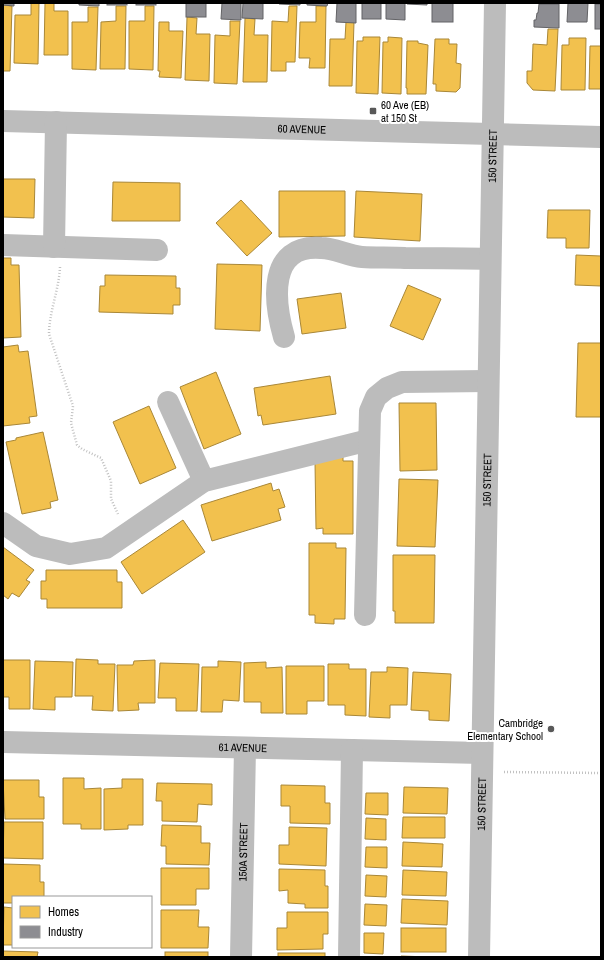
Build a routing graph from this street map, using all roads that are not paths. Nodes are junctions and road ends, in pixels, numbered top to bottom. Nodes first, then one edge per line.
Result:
1 (495, 3) edge
2 (3, 121) edge
3 (56, 122) junction
4 (492, 134) junction
5 (601, 137) edge
6 (3, 246) edge
7 (157, 250) dead end
8 (56, 254) junction
9 (490, 259) junction
10 (284, 337) dead end
11 (487, 381) junction
12 (168, 402) dead end
13 (369, 440) junction
14 (204, 481) junction
15 (3, 523) edge
16 (365, 615) dead end
17 (3, 742) edge
18 (245, 748) junction
19 (352, 750) junction
20 (482, 753) junction
21 (241, 957) edge
22 (349, 957) edge
23 (479, 957) edge

1 - 4 street, 150 STREET
2 - 3 street, 60 AVENUE
3 - 4 street, 60 AVENUE
3 - 8 street
4 - 5 street, 60 AVENUE
4 - 9 street, 150 STREET
6 - 8 street
7 - 8 street
9 - 10 street
9 - 11 street, 150 STREET
11 - 13 street
11 - 20 street, 150 STREET
12 - 14 street
13 - 14 street
13 - 16 street
14 - 15 street
17 - 18 street, 61 AVENUE
18 - 19 street, 61 AVENUE
18 - 21 street, 150A STREET
19 - 20 street, 61 AVENUE
19 - 22 street
20 - 23 street, 150 STREET

